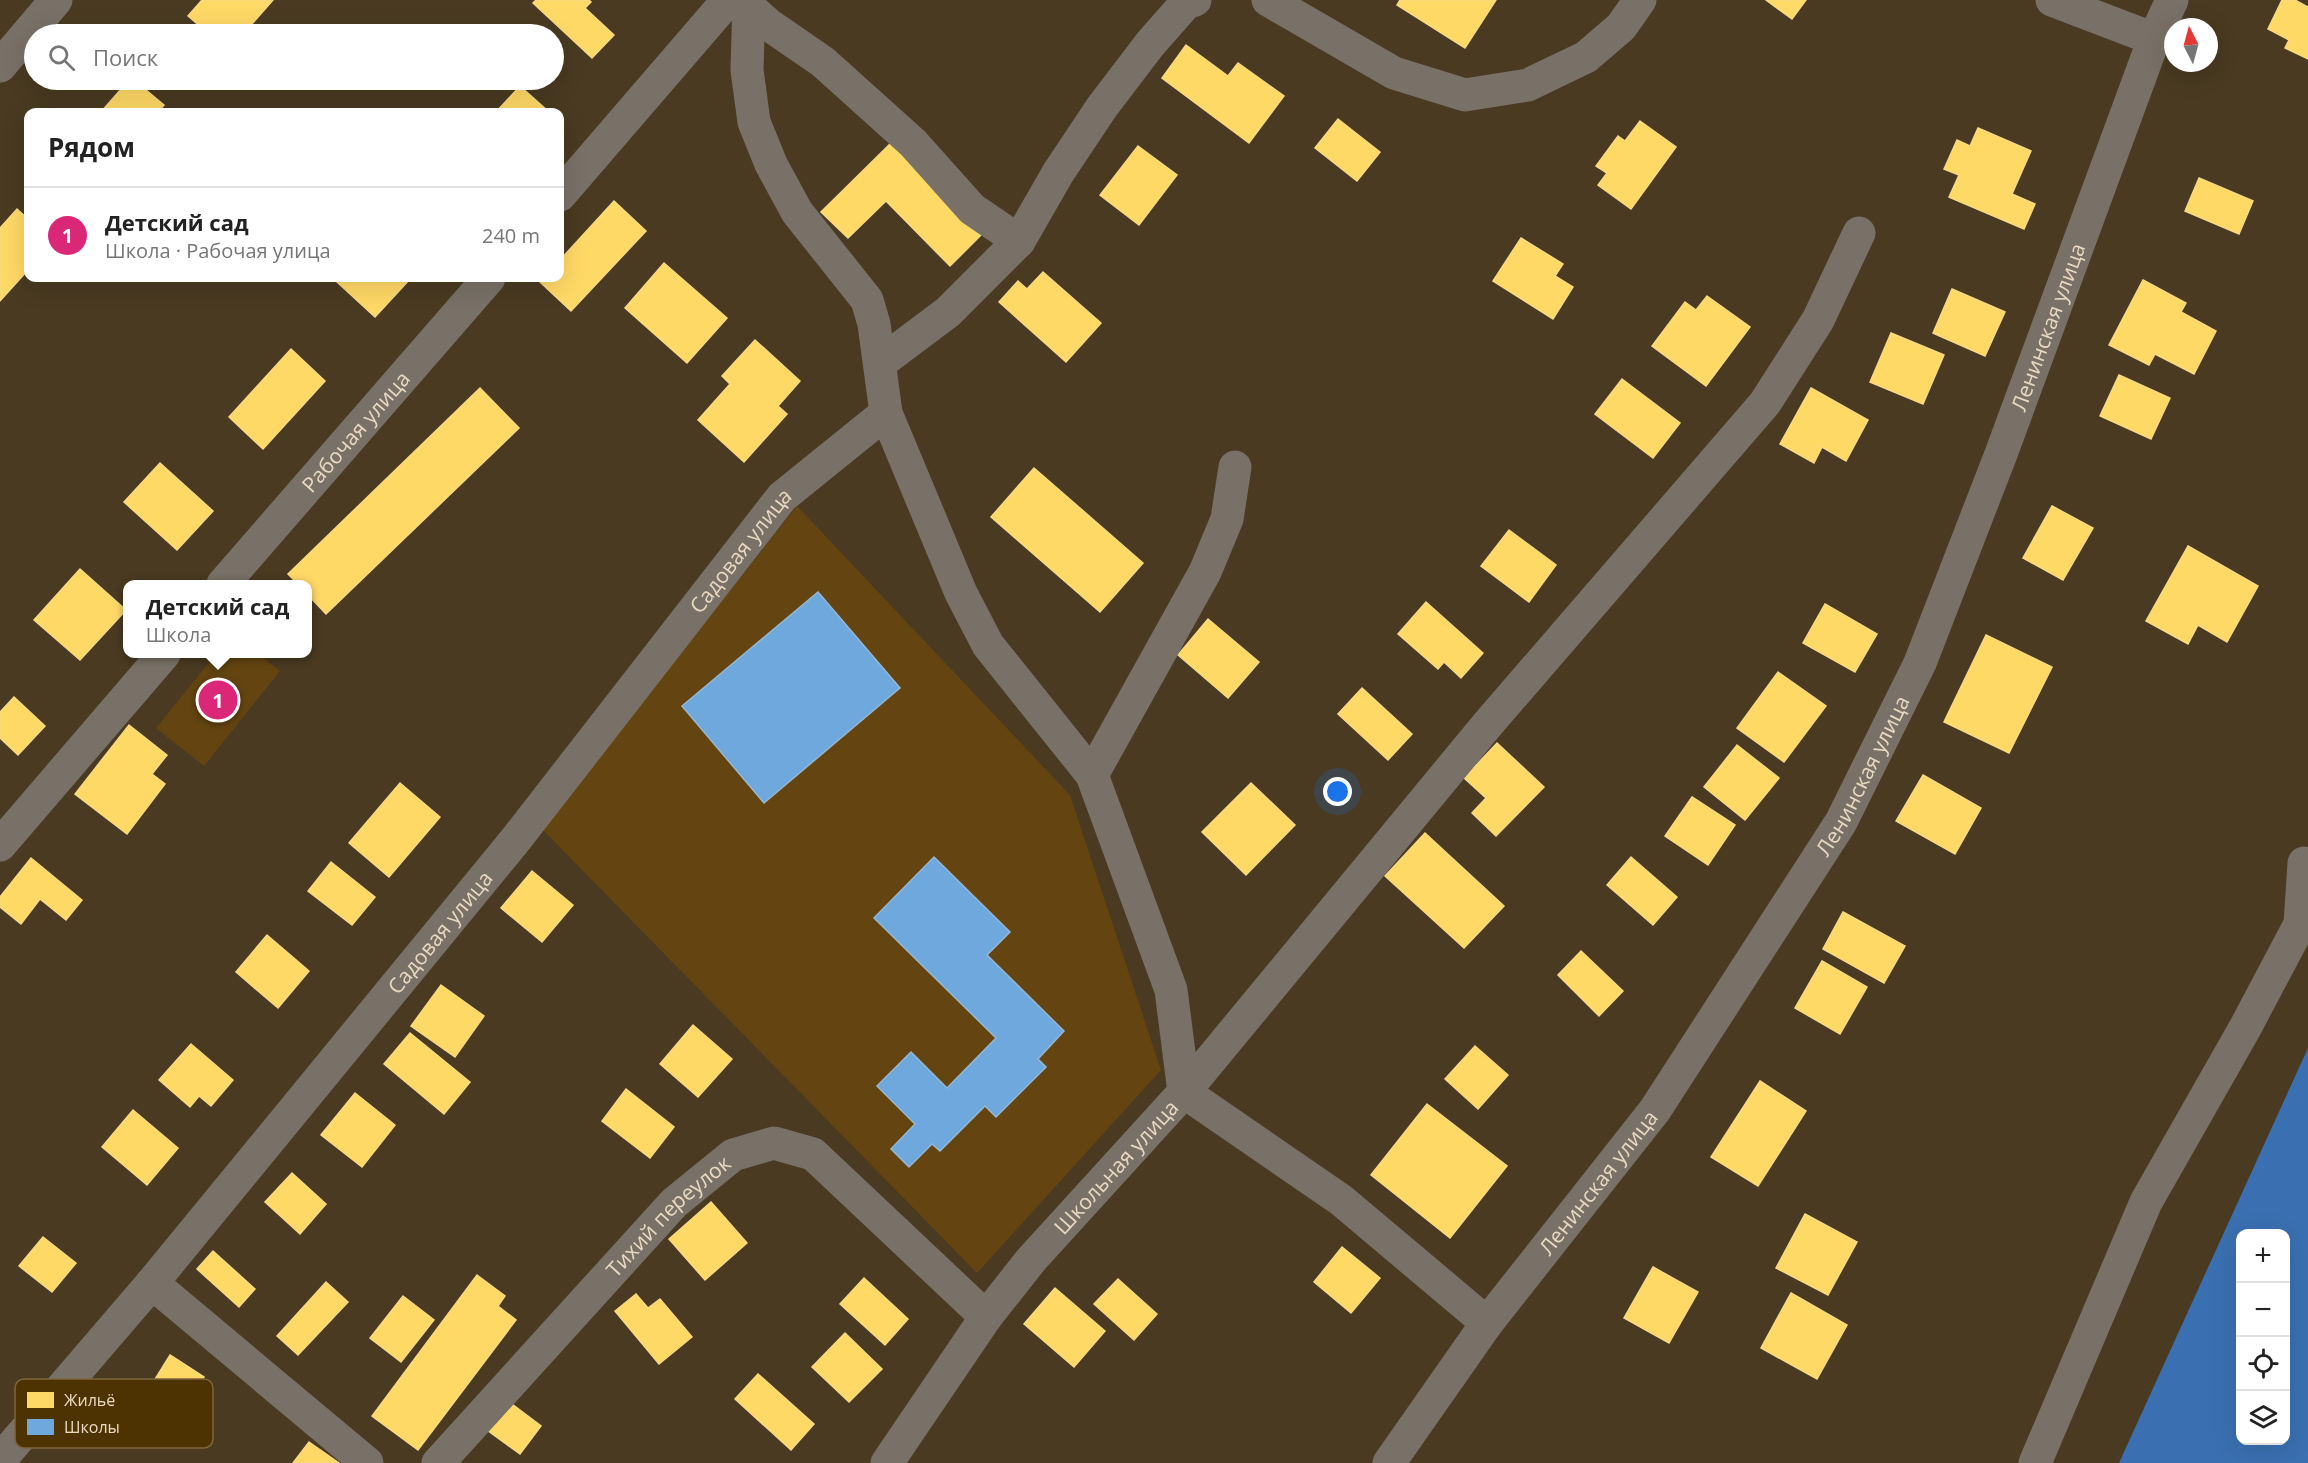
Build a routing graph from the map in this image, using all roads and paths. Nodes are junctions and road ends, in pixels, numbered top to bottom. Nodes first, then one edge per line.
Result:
1 (56, 0) edge
2 (1195, 0) edge
3 (1268, 0) edge
4 (1640, 0) edge
5 (2052, 0) edge
6 (2172, 0) edge
7 (742, 2) edge
8 (36, 24) edge
9 (24, 38) edge
10 (2154, 39) junction
11 (0, 66) edge
12 (564, 191) edge
13 (1859, 233) dead end
14 (1019, 241) junction
15 (486, 282) edge
16 (880, 363) junction
17 (886, 413) junction
18 (1235, 466) dead end
19 (227, 580) edge
20 (161, 658) edge
21 (1092, 775) junction
22 (0, 845) edge
23 (2304, 863) dead end
24 (1184, 1092) junction
25 (152, 1283) junction
26 (986, 1317) junction
27 (1487, 1323) junction
28 (70, 1379) edge
29 (15, 1443) edge
30 (0, 1460) edge
31 (367, 1463) edge
32 (438, 1463) edge
33 (887, 1463) edge
34 (1389, 1463) edge
35 (2035, 1463) edge

1 - 8 street
2 - 14 street
3 - 4 street
5 - 10 street
6 - 10 street, Ленинская улица
7 - 12 street
7 - 14 street
7 - 16 street
9 - 11 street
10 - 27 street, Ленинская улица
13 - 24 street
14 - 16 street
15 - 19 street, Рабочая улица
16 - 17 street
17 - 21 street
17 - 25 street, Садовая улица
18 - 21 street
20 - 22 street
21 - 24 street
23 - 35 street
24 - 26 street, Школьная улица
24 - 27 street, Школьная улица
25 - 28 street, Садовая улица
25 - 31 street
26 - 32 street, Тихий переулок
26 - 33 street, Школьная улица
27 - 34 street, Ленинская улица
29 - 30 street, Садовая улица

